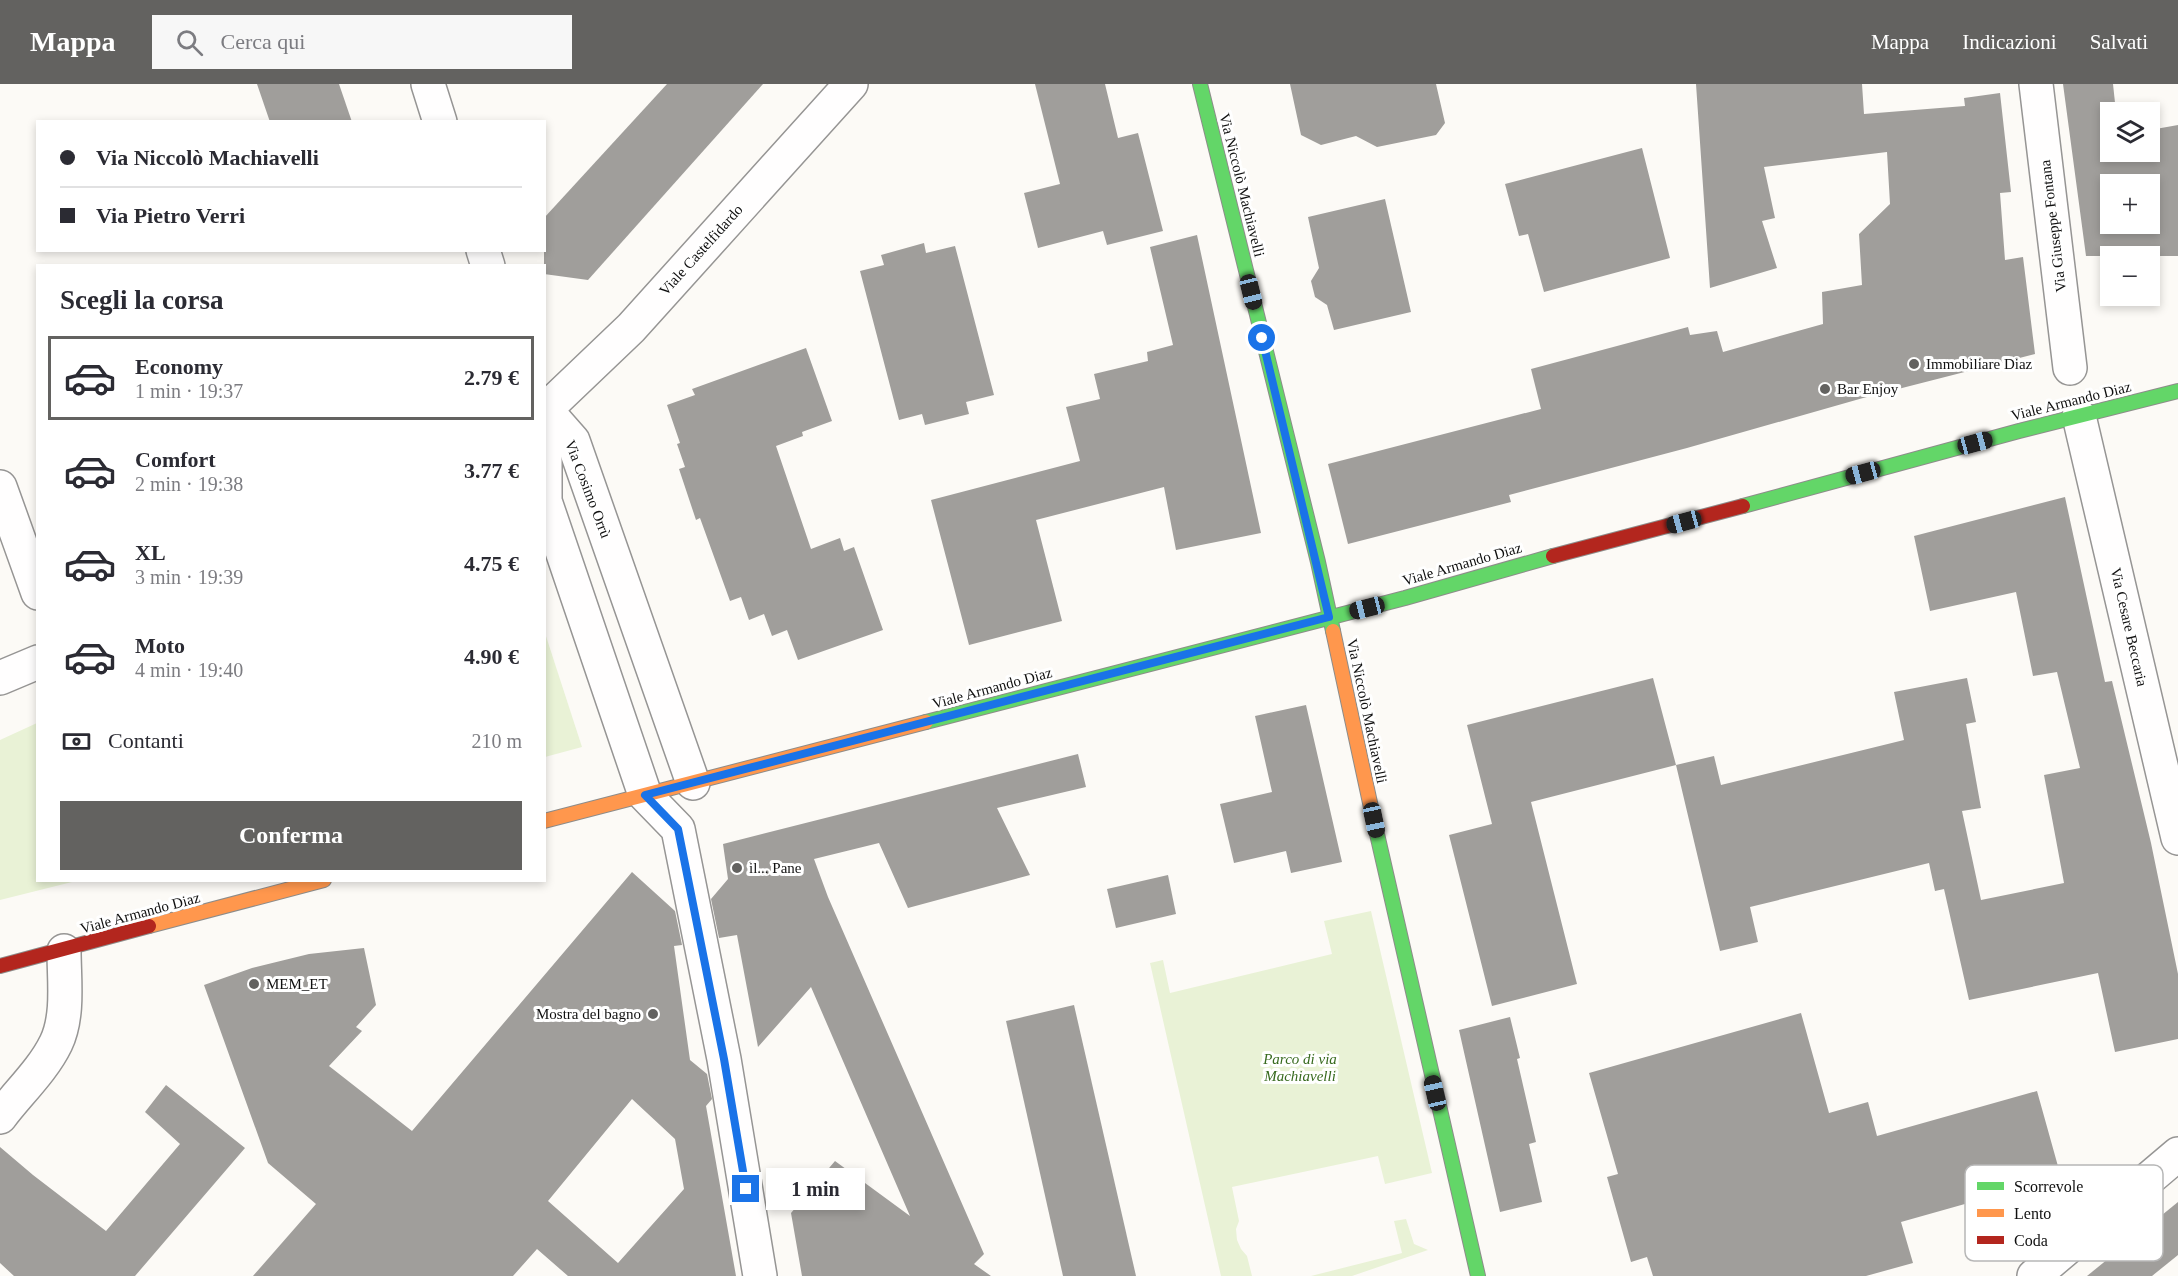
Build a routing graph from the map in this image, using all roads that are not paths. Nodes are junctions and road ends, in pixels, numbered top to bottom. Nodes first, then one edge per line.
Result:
1 (428, 84) edge
2 (851, 84) edge
3 (1200, 84) edge
4 (2036, 84) edge
5 (439, 120) edge
6 (2069, 360) dead end
7 (2178, 391) edge
8 (546, 409) edge
9 (546, 411) edge
10 (2079, 416) junction
11 (0, 487) edge
12 (546, 504) edge
13 (36, 587) edge
14 (1329, 617) junction
15 (36, 663) edge
16 (0, 678) edge
17 (693, 783) junction
18 (645, 795) junction
19 (546, 820) edge
20 (2178, 838) edge
21 (317, 882) edge
22 (64, 951) junction
23 (0, 966) edge
24 (0, 1117) edge
25 (2178, 1154) edge
26 (2163, 1167) edge
27 (2052, 1261) edge
28 (760, 1276) edge
29 (1478, 1276) edge
30 (2034, 1276) edge

1 - 5 street
2 - 8 street, Viale Castelfidardo
3 - 14 main road, Via Niccolò Machiavelli
4 - 6 street, Via Giuseppe Fontana
7 - 10 main road, Viale Armando Diaz
9 - 17 street, Via Cosimo Orrù
10 - 14 main road, Viale Armando Diaz
10 - 20 street, Via Cesare Beccaria
11 - 13 street
12 - 18 street, Via Cosimo Orrù
14 - 17 main road, Viale Armando Diaz
14 - 29 main road, Via Niccolò Machiavelli
15 - 16 street
17 - 18 main road, Viale Armando Diaz
18 - 19 main road, Viale Armando Diaz
18 - 28 street
21 - 22 main road, Viale Armando Diaz
22 - 23 main road, Viale Armando Diaz
22 - 24 street
25 - 26 street
27 - 30 street

